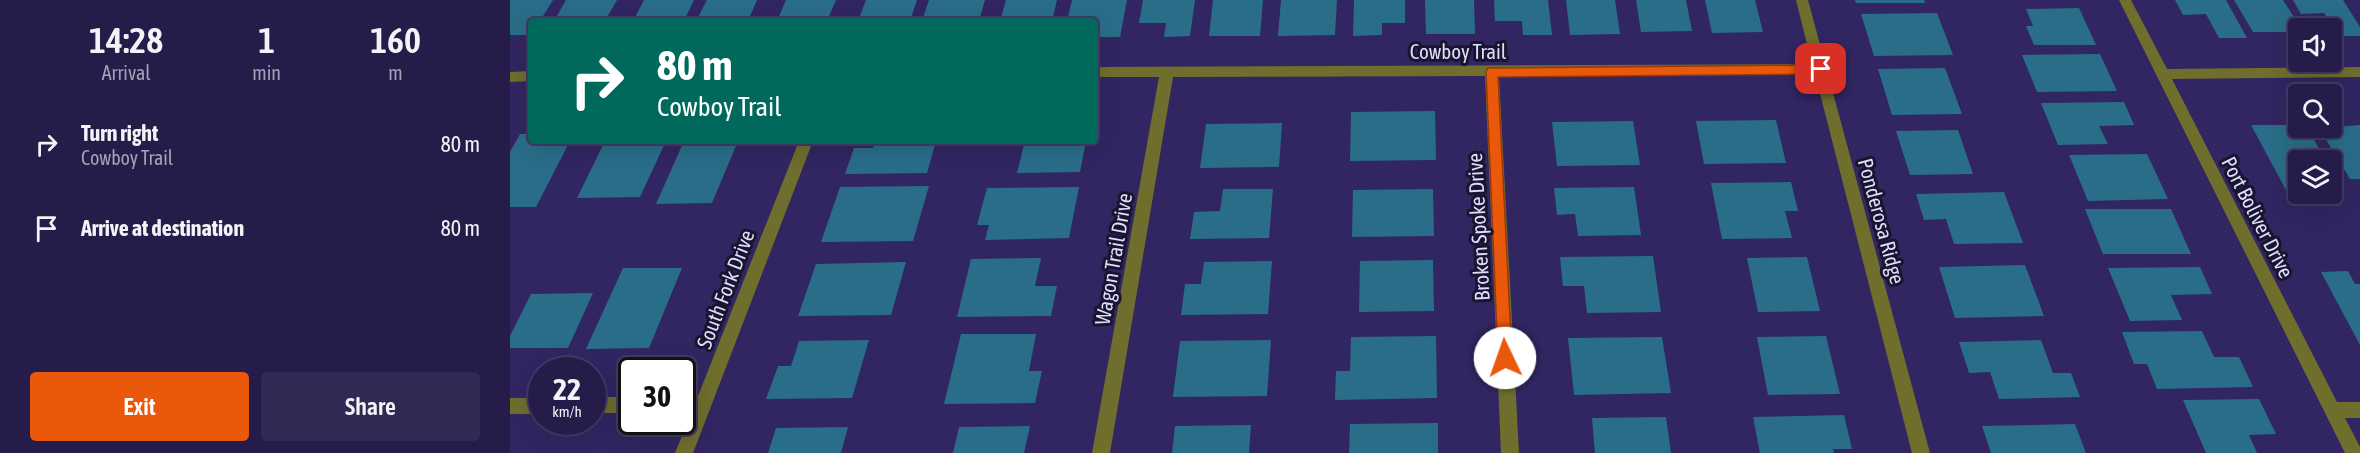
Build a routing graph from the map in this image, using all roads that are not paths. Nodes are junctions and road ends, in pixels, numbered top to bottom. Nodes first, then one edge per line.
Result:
1 (1802, 0) edge
2 (2125, 0) edge
3 (1821, 69) junction
4 (1098, 72) edge
5 (1167, 72) junction
6 (1492, 72) junction
7 (2360, 72) edge
8 (2163, 74) junction
9 (528, 76) edge
10 (510, 77) edge
11 (805, 144) edge
12 (696, 404) edge
13 (703, 404) junction
14 (510, 406) edge
15 (528, 406) edge
16 (2332, 410) junction
17 (2360, 410) edge
18 (684, 453) edge
19 (1101, 453) edge
20 (1510, 453) edge
21 (1921, 453) edge
22 (2354, 453) edge

1 - 3 street, Ponderosa Ridge
2 - 8 street, Port Boliver Drive
3 - 6 street, Cowboy Trail
3 - 21 street, Ponderosa Ridge
4 - 5 street, Cowboy Trail
5 - 6 street, Cowboy Trail
5 - 19 street, Wagon Trail Drive
6 - 20 street, Broken Spoke Drive
7 - 8 street
8 - 16 street, Port Boliver Drive
9 - 10 street
11 - 13 street, South Fork Drive
12 - 13 street
13 - 18 street, South Fork Drive
14 - 15 street
16 - 17 street
16 - 22 street, Port Boliver Drive

